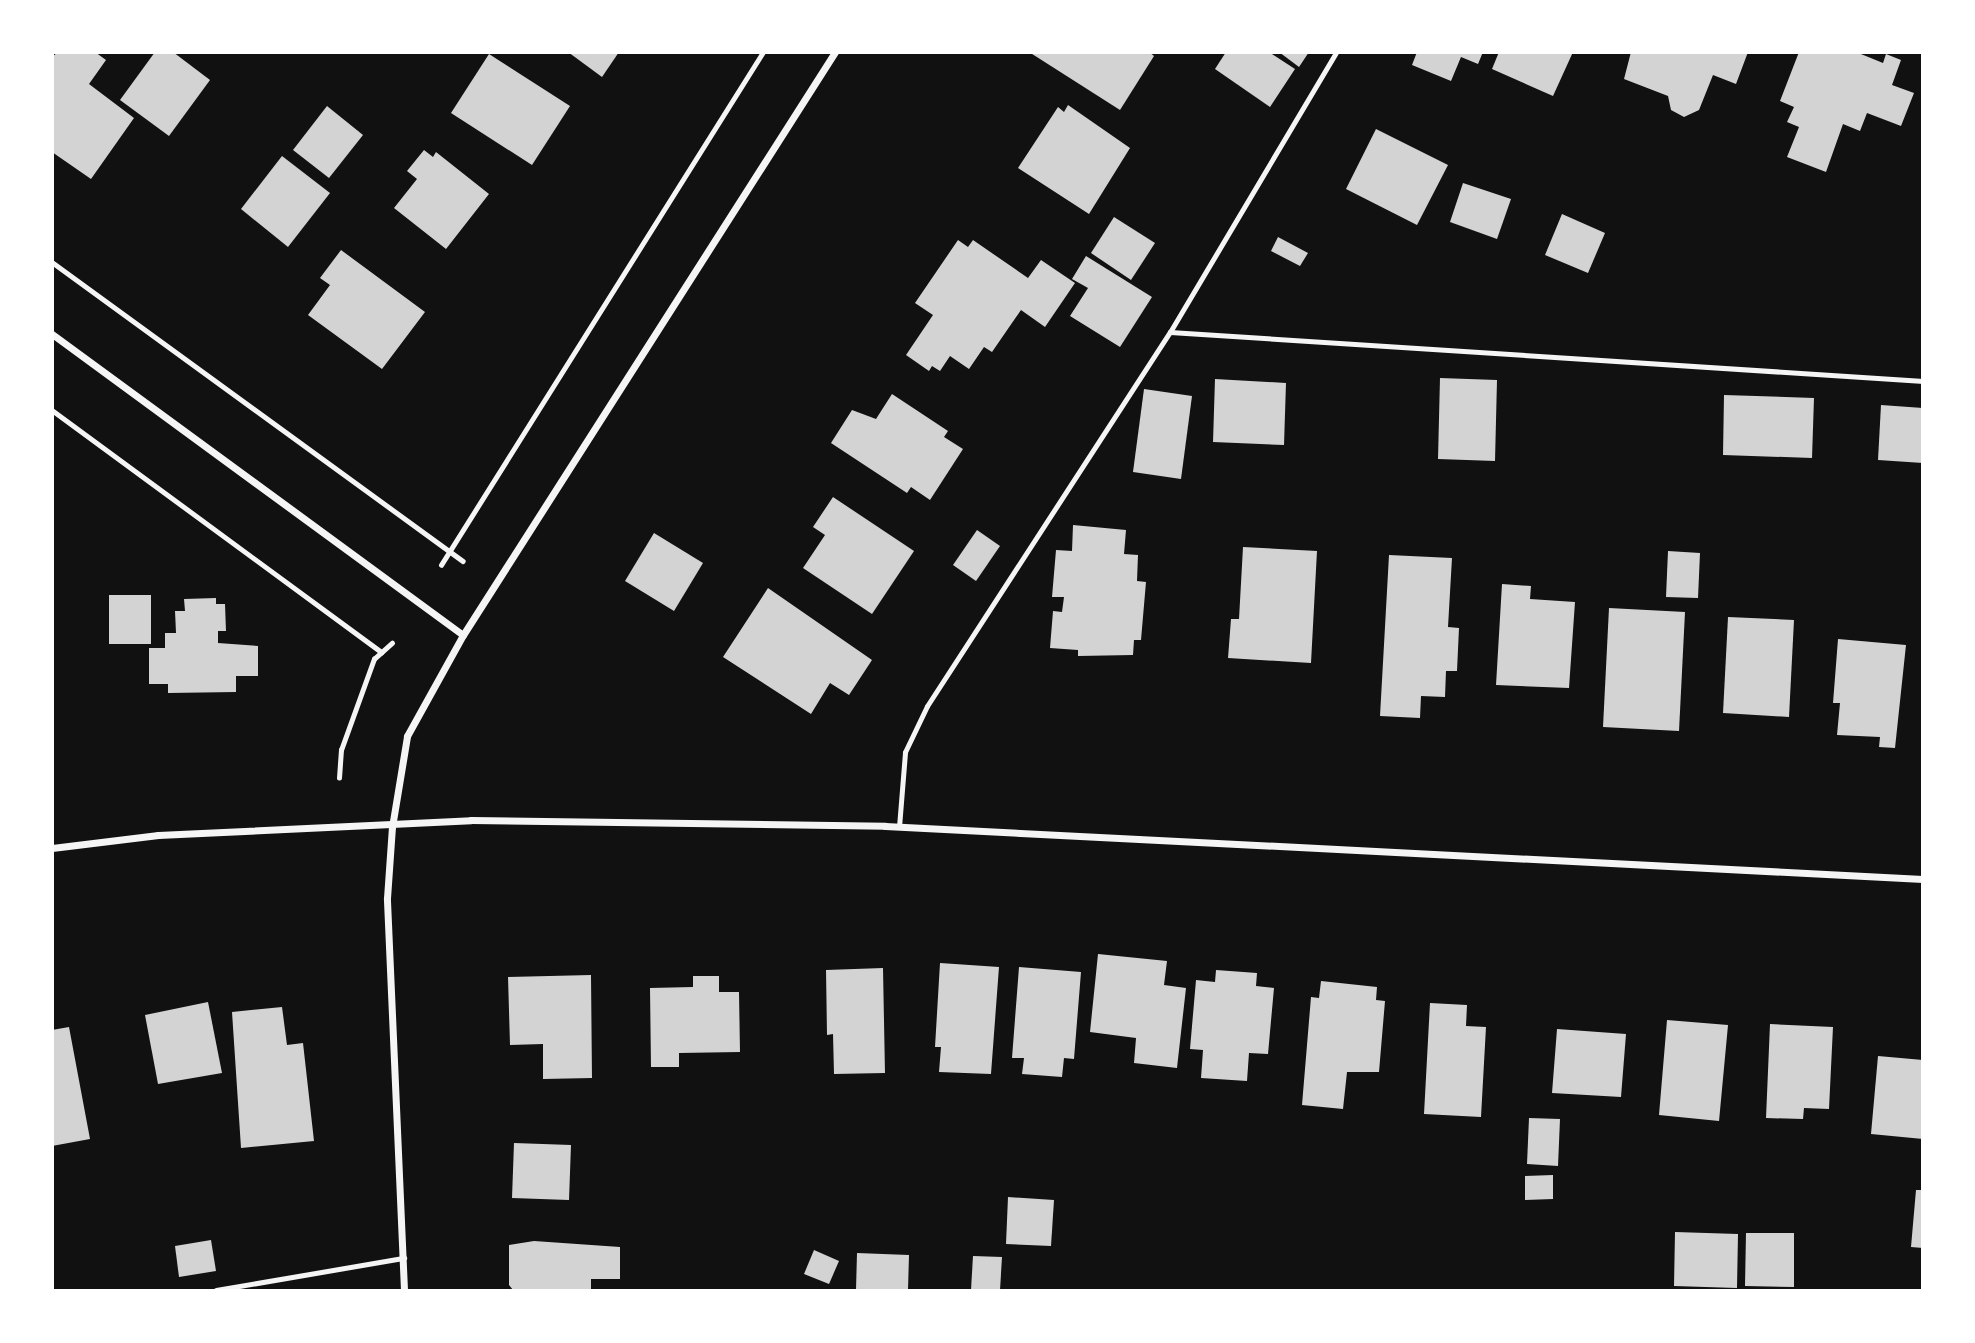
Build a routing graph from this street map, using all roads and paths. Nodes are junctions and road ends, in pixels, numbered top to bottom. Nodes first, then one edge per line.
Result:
1 (763, 52) edge
2 (835, 52) edge
3 (1336, 52) edge
4 (52, 262) edge
5 (1170, 332) junction
6 (52, 334) edge
7 (1923, 381) edge
8 (52, 410) edge
9 (449, 552) junction
10 (463, 561) dead end
11 (441, 565) dead end
12 (463, 635) junction
13 (391, 643) dead end
14 (382, 652) junction
15 (339, 778) dead end
16 (392, 827) junction
17 (899, 827) junction
18 (52, 848) edge
19 (1923, 879) edge
20 (404, 1258) junction
21 (216, 1290) edge
22 (404, 1290) edge

1 - 9 path
2 - 12 street
3 - 5 lane
4 - 9 path
5 - 7 lane
5 - 17 lane
6 - 12 street
8 - 14 path
9 - 10 path
9 - 11 path
12 - 16 street
13 - 14 path
14 - 15 path
16 - 17 street
16 - 18 street
16 - 20 street
17 - 19 street
20 - 21 lane
20 - 22 street

